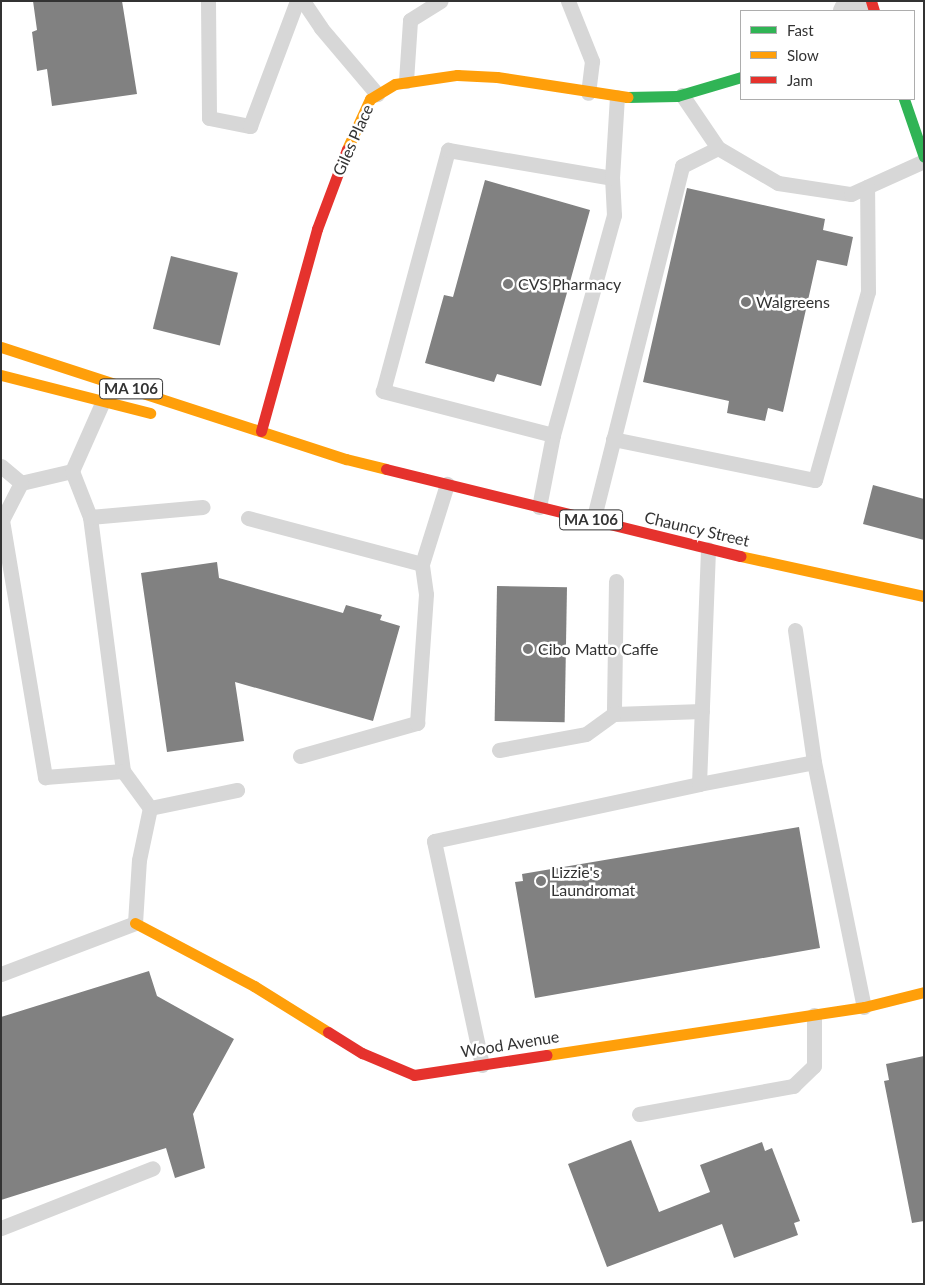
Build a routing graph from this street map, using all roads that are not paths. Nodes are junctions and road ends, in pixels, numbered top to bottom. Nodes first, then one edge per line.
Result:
1 (208, 1) edge
2 (297, 1) edge
3 (303, 1) edge
4 (440, 1) edge
5 (568, 1) edge
6 (863, 1) edge
7 (849, 10) edge
8 (740, 77) edge
9 (406, 82) junction
10 (588, 92) junction
11 (377, 94) junction
12 (682, 95) junction
13 (617, 97) junction
14 (904, 100) edge
15 (718, 148) junction
16 (924, 157) edge
17 (924, 162) edge
18 (612, 178) junction
19 (867, 187) junction
20 (1, 347) edge
21 (1, 375) edge
22 (103, 401) junction
23 (164, 417) dead end
24 (191, 422) dead end
25 (261, 431) junction
26 (553, 435) junction
27 (613, 438) junction
28 (1, 466) edge
29 (72, 471) junction
30 (21, 483) junction
31 (447, 484) junction
32 (202, 507) dead end
33 (539, 507) junction
34 (90, 517) junction
35 (248, 518) dead end
36 (593, 520) junction
37 (708, 549) junction
38 (422, 564) junction
39 (616, 580) dead end
40 (924, 596) edge
41 (794, 630) dead end
42 (702, 712) junction
43 (614, 714) junction
44 (499, 750) dead end
45 (300, 756) dead end
46 (814, 762) junction
47 (123, 771) junction
48 (699, 784) junction
49 (237, 790) dead end
50 (150, 808) junction
51 (135, 923) junction
52 (1, 974) edge
53 (924, 992) edge
54 (864, 1008) junction
55 (814, 1015) junction
56 (482, 1065) junction
57 (639, 1114) dead end
58 (153, 1168) dead end
59 (1, 1228) edge

1 - 2 lane
3 - 11 lane
4 - 9 lane
5 - 10 lane
6 - 7 street
8 - 12 street, Giles Place
9 - 10 street, Giles Place
9 - 11 street, Giles Place
10 - 13 street, Giles Place
11 - 25 street, Giles Place
12 - 13 street, Giles Place
12 - 15 lane
13 - 18 lane
14 - 16 street
15 - 19 lane
15 - 27 lane
17 - 19 lane
18 - 26 lane
18 - 26 lane
19 - 27 lane
20 - 25 street, Chauncy Street / MA 106
21 - 22 street, MA 106
22 - 23 street, MA 106
22 - 29 lane
24 - 25 street, Chauncy Street / MA 106
25 - 31 street, Chauncy Street / MA 106
26 - 33 lane
27 - 36 lane
28 - 30 lane
29 - 30 lane
29 - 34 lane
30 - 47 lane
31 - 33 street, Chauncy Street / MA 106
31 - 38 lane
32 - 34 lane
33 - 36 street, Chauncy Street / MA 106
34 - 47 lane
35 - 38 lane
36 - 37 street, Chauncy Street / MA 106
37 - 40 street, Chauncy Street / MA 106
37 - 42 lane
38 - 45 lane
39 - 43 lane
41 - 46 lane
42 - 43 lane
42 - 48 lane
43 - 44 lane
46 - 48 lane
46 - 54 lane
47 - 50 lane
48 - 56 lane
49 - 50 lane
50 - 51 lane
51 - 52 lane
51 - 56 street, Wood Avenue
53 - 54 street, Wood Avenue
54 - 55 street, Wood Avenue
55 - 56 street, Wood Avenue
55 - 57 lane
58 - 59 lane

